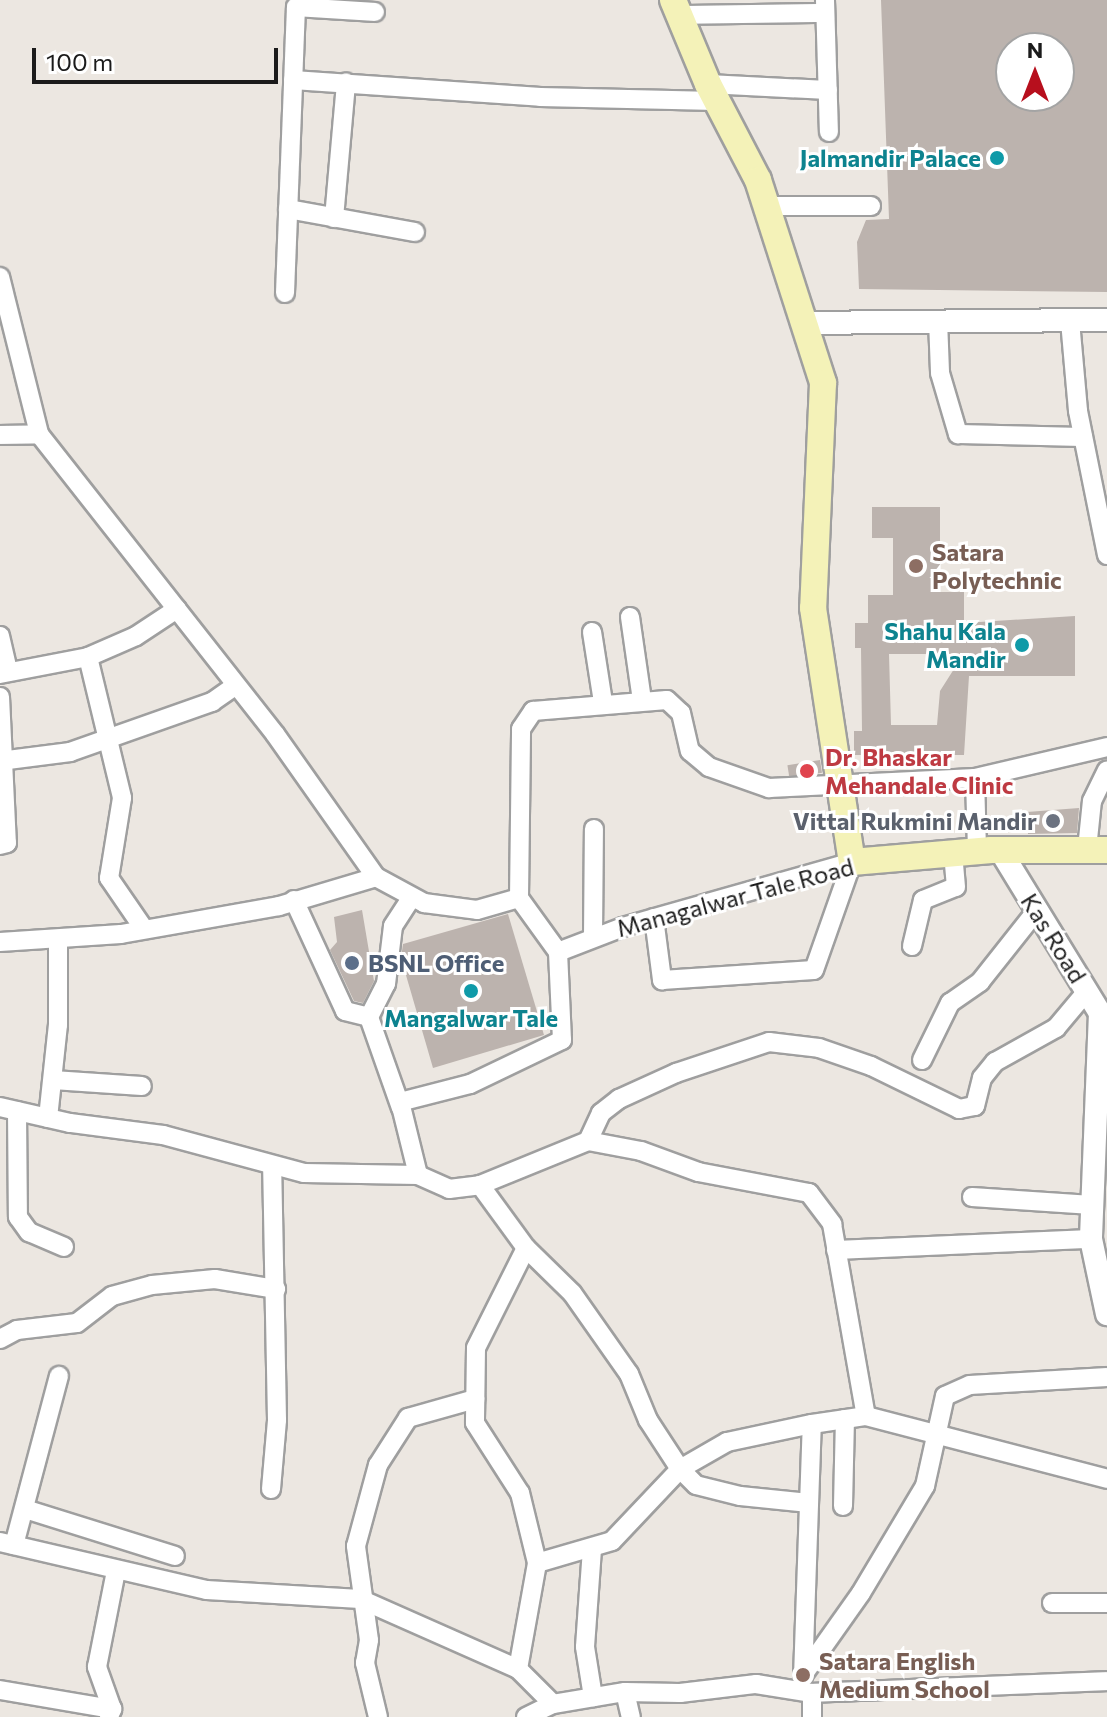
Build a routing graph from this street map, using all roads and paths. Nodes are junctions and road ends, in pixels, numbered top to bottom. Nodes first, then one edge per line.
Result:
1 (825, 6) edge
2 (676, 7) edge
3 (375, 12) dead end
4 (293, 80) junction
5 (346, 83) junction
6 (828, 90) junction
7 (712, 93) junction
8 (829, 132) dead end
9 (767, 206) junction
10 (871, 206) dead end
11 (288, 209) junction
12 (334, 218) junction
13 (415, 232) dead end
14 (0, 278) edge
15 (285, 293) dead end
16 (938, 320) junction
17 (1107, 320) edge
18 (1070, 321) junction
19 (804, 323) junction
20 (39, 434) junction
21 (0, 435) edge
22 (1083, 437) junction
23 (1107, 555) edge
24 (177, 609) junction
25 (630, 617) dead end
26 (592, 632) dead end
27 (0, 636) edge
28 (88, 657) junction
29 (4, 673) edge
30 (236, 685) junction
31 (0, 697) edge
32 (642, 700) junction
33 (603, 702) junction
34 (108, 738) junction
35 (1107, 747) edge
36 (3, 760) edge
37 (1107, 770) edge
38 (975, 778) junction
39 (840, 785) junction
40 (594, 829) dead end
41 (0, 845) edge
42 (1097, 850) edge
43 (977, 852) junction
44 (852, 862) junction
45 (376, 877) junction
46 (411, 898) junction
47 (519, 898) junction
48 (294, 900) junction
49 (1037, 910) junction
50 (654, 918) junction
51 (144, 929) junction
52 (593, 936) junction
53 (58, 939) junction
54 (0, 942) edge
55 (912, 946) dead end
56 (558, 952) junction
57 (1087, 991) junction
58 (1104, 1014) edge
59 (369, 1017) junction
60 (922, 1060) dead end
61 (53, 1080) junction
62 (142, 1086) dead end
63 (401, 1108) junction
64 (8, 1109) edge
65 (48, 1118) junction
66 (588, 1141) junction
67 (272, 1166) junction
68 (418, 1175) junction
69 (480, 1185) junction
70 (972, 1197) dead end
71 (1092, 1205) junction
72 (1091, 1239) junction
73 (64, 1247) dead end
74 (526, 1248) junction
75 (836, 1250) junction
76 (276, 1289) junction
77 (1106, 1301) edge
78 (0, 1339) edge
79 (59, 1376) dead end
80 (1107, 1377) edge
81 (475, 1399) junction
82 (866, 1416) junction
83 (845, 1419) junction
84 (812, 1424) junction
85 (938, 1434) junction
86 (680, 1469) junction
87 (1107, 1479) edge
88 (271, 1489) dead end
89 (809, 1503) junction
90 (843, 1506) dead end
91 (25, 1509) junction
92 (7, 1543) edge
93 (592, 1549) junction
94 (175, 1556) dead end
95 (537, 1563) junction
96 (116, 1571) junction
97 (360, 1599) junction
98 (1052, 1603) dead end
99 (1107, 1603) edge
100 (518, 1669) junction
101 (1107, 1681) edge
102 (806, 1686) junction
103 (0, 1690) edge
104 (625, 1692) junction
105 (593, 1697) junction
106 (553, 1704) junction
107 (111, 1713) edge
108 (378, 1717) edge
109 (526, 1717) edge
110 (631, 1717) edge
111 (812, 1717) edge

1 - 2 street
1 - 6 street
2 - 7 main road
3 - 4 street
4 - 5 street
4 - 11 street
5 - 7 street
5 - 12 street
6 - 7 street
6 - 8 street
7 - 9 main road
9 - 10 street
9 - 19 main road
11 - 12 street
11 - 15 street
12 - 13 street
14 - 20 street
16 - 18 street
16 - 19 street
16 - 22 street
17 - 18 street
18 - 22 street
19 - 39 main road
20 - 21 street
20 - 24 street
22 - 23 street
24 - 28 street
24 - 30 street
25 - 32 street
26 - 33 street
27 - 29 street
28 - 29 street
28 - 34 street
30 - 34 street
30 - 45 street
31 - 36 street
32 - 33 street
32 - 39 street
33 - 47 street
34 - 36 street
34 - 51 street
35 - 38 street
36 - 41 street
37 - 42 street
38 - 39 street
38 - 43 street
39 - 44 main road
40 - 52 street
42 - 43 main road, Managalwar Tale Road
43 - 44 main road, Managalwar Tale Road
43 - 49 street, Kas Road
43 - 55 street
44 - 50 street, Managalwar Tale Road
44 - 50 street
45 - 46 street
45 - 48 street
46 - 47 street
46 - 59 street
47 - 56 street
48 - 51 street
48 - 59 street
49 - 57 street, Kas Road
49 - 60 street
50 - 52 street, Managalwar Tale Road
51 - 53 street
52 - 56 street, Managalwar Tale Road
53 - 54 street
53 - 61 street
56 - 63 street
57 - 58 street, Kas Road
57 - 66 street
58 - 71 street, Kas Road
59 - 63 street
61 - 62 street
61 - 65 street
63 - 68 street
64 - 65 street
64 - 73 street
65 - 67 street
66 - 69 street
66 - 75 street
67 - 68 street
67 - 76 street
68 - 69 street
69 - 74 street
70 - 71 street
71 - 72 street, Kas Road
72 - 75 street
72 - 77 street, Kas Road
74 - 81 street
74 - 86 street
75 - 82 street
76 - 78 street
76 - 88 street
79 - 91 street
80 - 85 street
81 - 95 street
81 - 97 street
82 - 83 street
82 - 85 street
83 - 84 street
83 - 90 street
84 - 86 street
84 - 89 street
85 - 87 street
85 - 102 street
86 - 89 street
86 - 93 street
89 - 102 street
91 - 92 street
91 - 94 street
92 - 96 street
93 - 95 street
93 - 105 street
95 - 100 street
96 - 97 street
96 - 107 street
97 - 100 street
97 - 108 street
98 - 99 street
100 - 106 street
101 - 102 street
102 - 104 street
102 - 111 street
103 - 107 street
104 - 105 street
104 - 110 street
105 - 106 street
106 - 109 street

